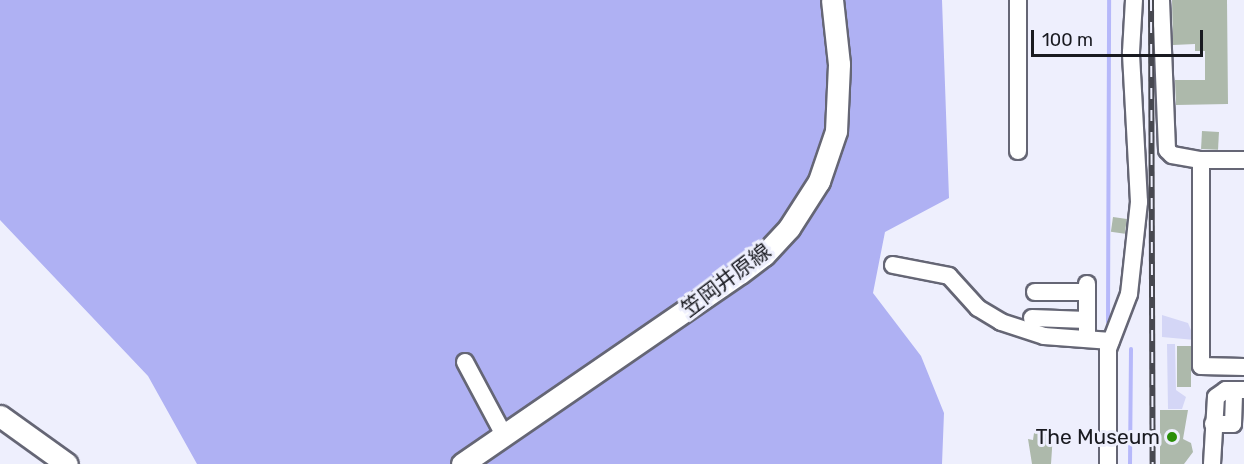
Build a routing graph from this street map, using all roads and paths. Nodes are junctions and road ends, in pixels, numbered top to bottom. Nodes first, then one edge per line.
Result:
1 (831, 0) edge
2 (1018, 0) edge
3 (1134, 0) edge
4 (1161, 0) edge
5 (1018, 151) dead end
6 (1201, 160) junction
7 (1244, 160) edge
8 (893, 265) dead end
9 (1035, 292) dead end
10 (1032, 318) dead end
11 (1087, 320) junction
12 (1087, 339) junction
13 (1111, 340) junction
14 (465, 362) dead end
15 (1244, 367) edge
16 (1239, 390) edge
17 (0, 416) edge
18 (504, 435) junction
19 (67, 464) edge
20 (462, 464) edge
21 (1108, 464) edge
22 (1212, 464) edge

1 - 18 main road, 笠岡井原線
2 - 5 street
3 - 13 street
4 - 6 street
6 - 7 street
6 - 15 street
8 - 12 street
9 - 11 street
10 - 11 street
11 - 12 street
12 - 13 street
13 - 21 street
14 - 18 street
16 - 22 street
17 - 19 main road
18 - 20 main road, 笠岡井原線

